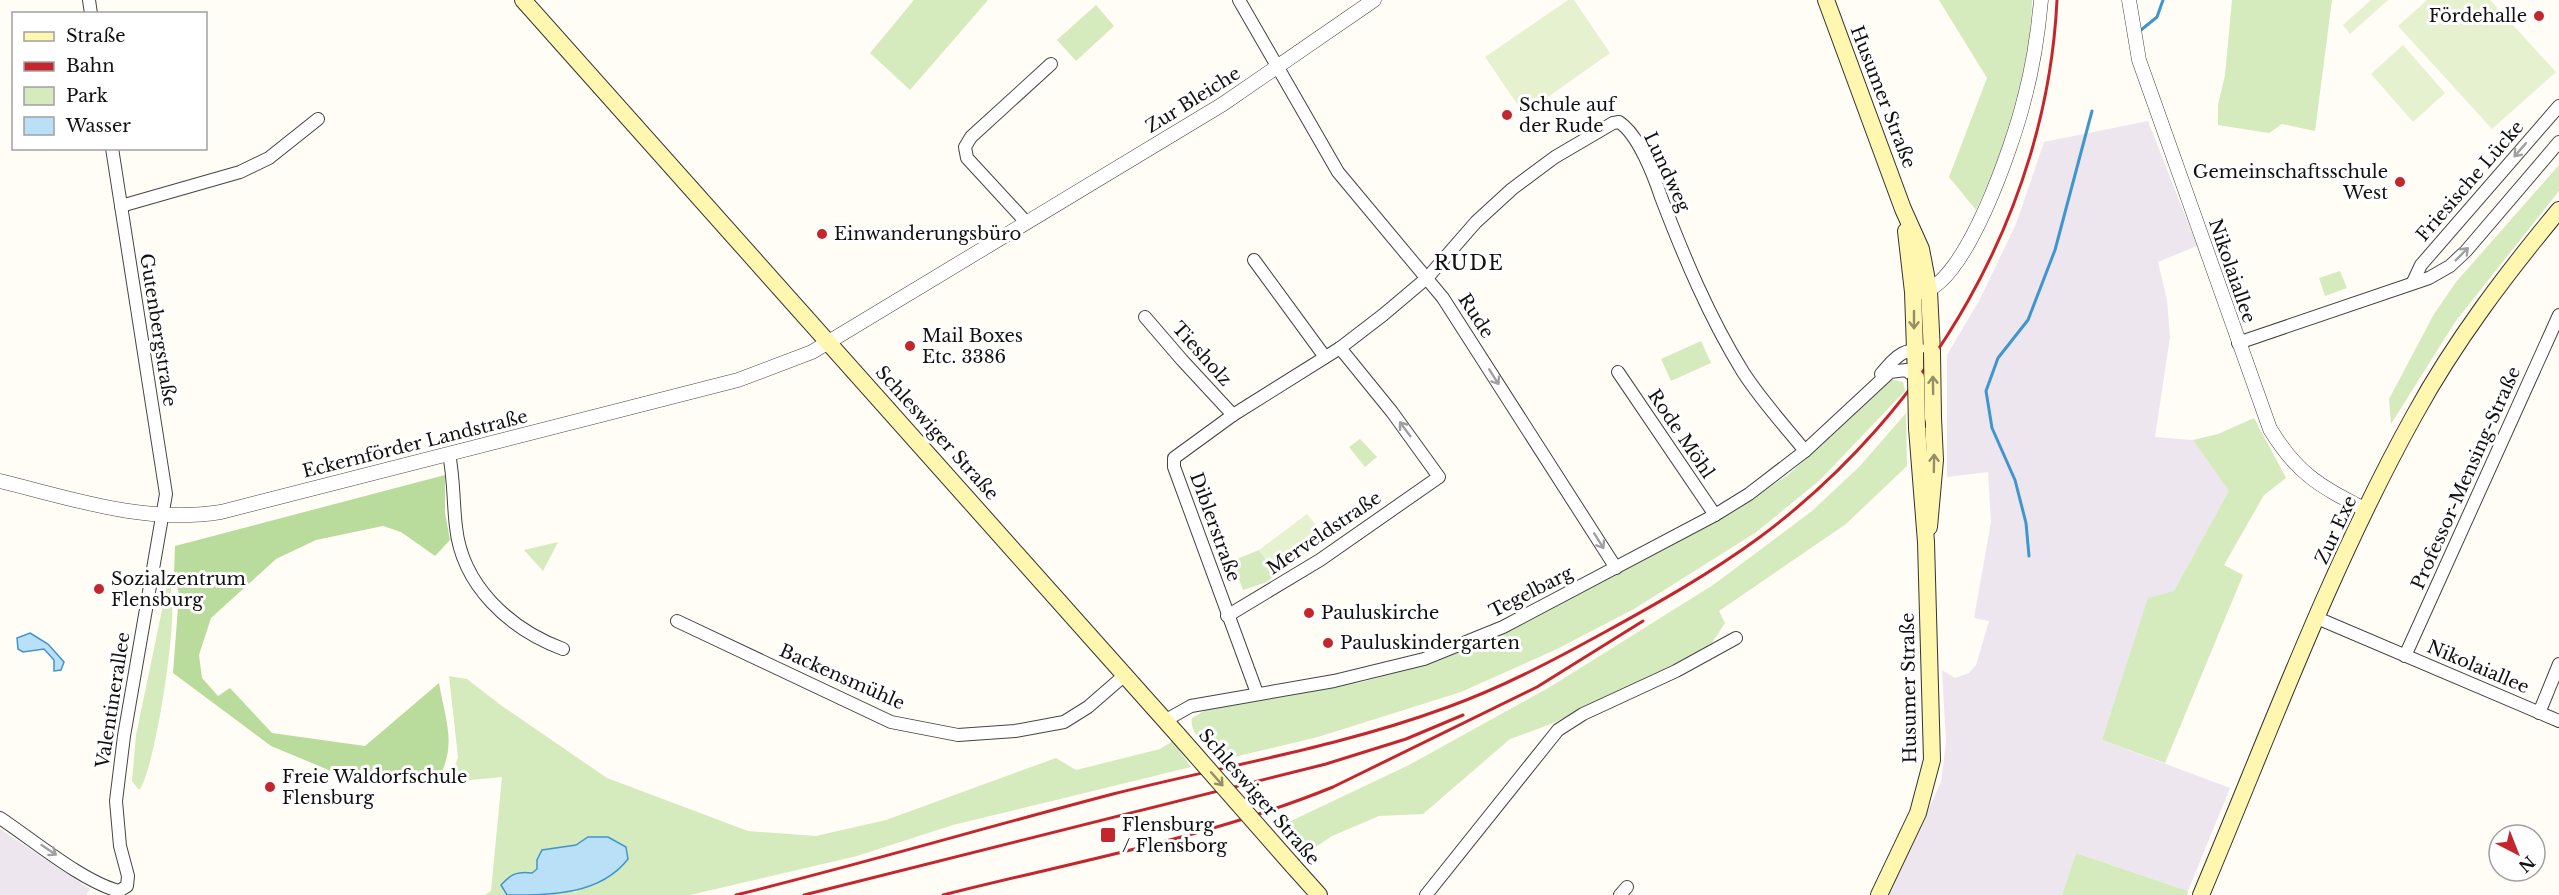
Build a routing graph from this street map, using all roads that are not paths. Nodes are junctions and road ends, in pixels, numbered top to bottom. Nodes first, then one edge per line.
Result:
1 (523, 0) edge
2 (1239, 0) edge
3 (1374, 0) edge
4 (1826, 0) edge
5 (2041, 0) edge
6 (2129, 0) edge
7 (1051, 64) dead end
8 (1278, 68) junction
9 (2559, 106) edge
10 (318, 118) dead end
11 (2559, 142) edge
12 (112, 150) edge
13 (121, 206) junction
14 (2559, 210) edge
15 (1026, 222) junction
16 (1254, 260) dead end
17 (1428, 277) junction
18 (2413, 282) junction
19 (1921, 292) junction
20 (2559, 315) edge
21 (1145, 317) dead end
22 (831, 343) junction
23 (2238, 343) junction
24 (1340, 348) junction
25 (1914, 348) junction
26 (1932, 352) junction
27 (1325, 357) junction
28 (1618, 372) dead end
29 (1916, 378) junction
30 (1865, 394) junction
31 (1233, 415) junction
32 (1805, 451) junction
33 (449, 454) junction
34 (0, 481) edge
35 (2366, 510) junction
36 (1715, 515) junction
37 (162, 516) junction
38 (1926, 542) junction
39 (1616, 568) junction
40 (1227, 616) junction
41 (2317, 618) junction
42 (677, 621) dead end
43 (1736, 638) dead end
44 (562, 649) dead end
45 (2405, 656) junction
46 (2559, 664) edge
47 (1126, 674) junction
48 (1257, 693) junction
49 (2539, 712) junction
50 (1166, 720) junction
51 (2559, 722) edge
52 (0, 818) edge
53 (1879, 893) edge
54 (1319, 895) edge
55 (1426, 895) edge
56 (2201, 895) edge

1 - 22 main road, Schleswiger Straße
2 - 8 street, Rude
3 - 8 street, Zur Bleiche
4 - 19 main road, Husumer Straße
5 - 19 street
6 - 23 street, Nikolaiallee
7 - 15 street
8 - 15 street, Zur Bleiche
8 - 17 street, Rude
9 -> 18 street, Friesische Lücke
10 - 13 street
18 -> 11 street
12 - 13 street, Gutenbergstraße
13 - 37 street, Gutenbergstraße
14 - 35 main road, Zur Exe
15 - 22 street, Zur Bleiche
16 - 27 street
17 - 24 street, Diblerstraße
17 - 32 street, Lundweg
17 -> 39 street, Rude
18 - 23 street
19 -> 25 main road, Husumer Straße
19 - 26 main road, Husumer Straße
20 - 45 street, Professor-Mensing-Straße
21 - 31 street, Tiesholz
22 - 33 street, Eckernförder Landstraße
22 - 47 main road, Schleswiger Straße
23 - 35 street, Nikolaiallee
24 - 27 street, Diblerstraße
40 -> 24 street, Merveldstraße
25 - 26 street
25 - 29 main road, Husumer Straße
25 - 30 street, Tegelbarg
38 -> 26 main road, Husumer Straße, bridge
27 - 31 street, Diblerstraße
28 - 36 street, Rode Möhl
29 - 30 street, Tegelbarg
29 - 38 main road, Husumer Straße, bridge
30 - 32 street, Tegelbarg
31 - 40 street, Diblerstraße
32 - 36 street, Tegelbarg
33 - 37 street, Eckernförder Landstraße
33 - 44 street
34 - 37 street, Eckernförder Landstraße
35 - 41 main road, Zur Exe
36 - 39 street, Tegelbarg
52 -> 37 street, Valentinerallee
38 - 53 main road, Husumer Straße
39 - 48 street, Tegelbarg
40 - 48 street, Diblerstraße
41 - 45 street, Nikolaiallee
41 - 56 main road, Zur Exe
42 - 47 street, Backensmühle
43 - 55 street
45 - 49 street, Nikolaiallee
46 - 49 street
47 - 50 main road, Schleswiger Straße
48 - 50 street, Tegelbarg
49 - 51 street, Nikolaiallee
50 -> 54 main road, Schleswiger Straße, bridge

